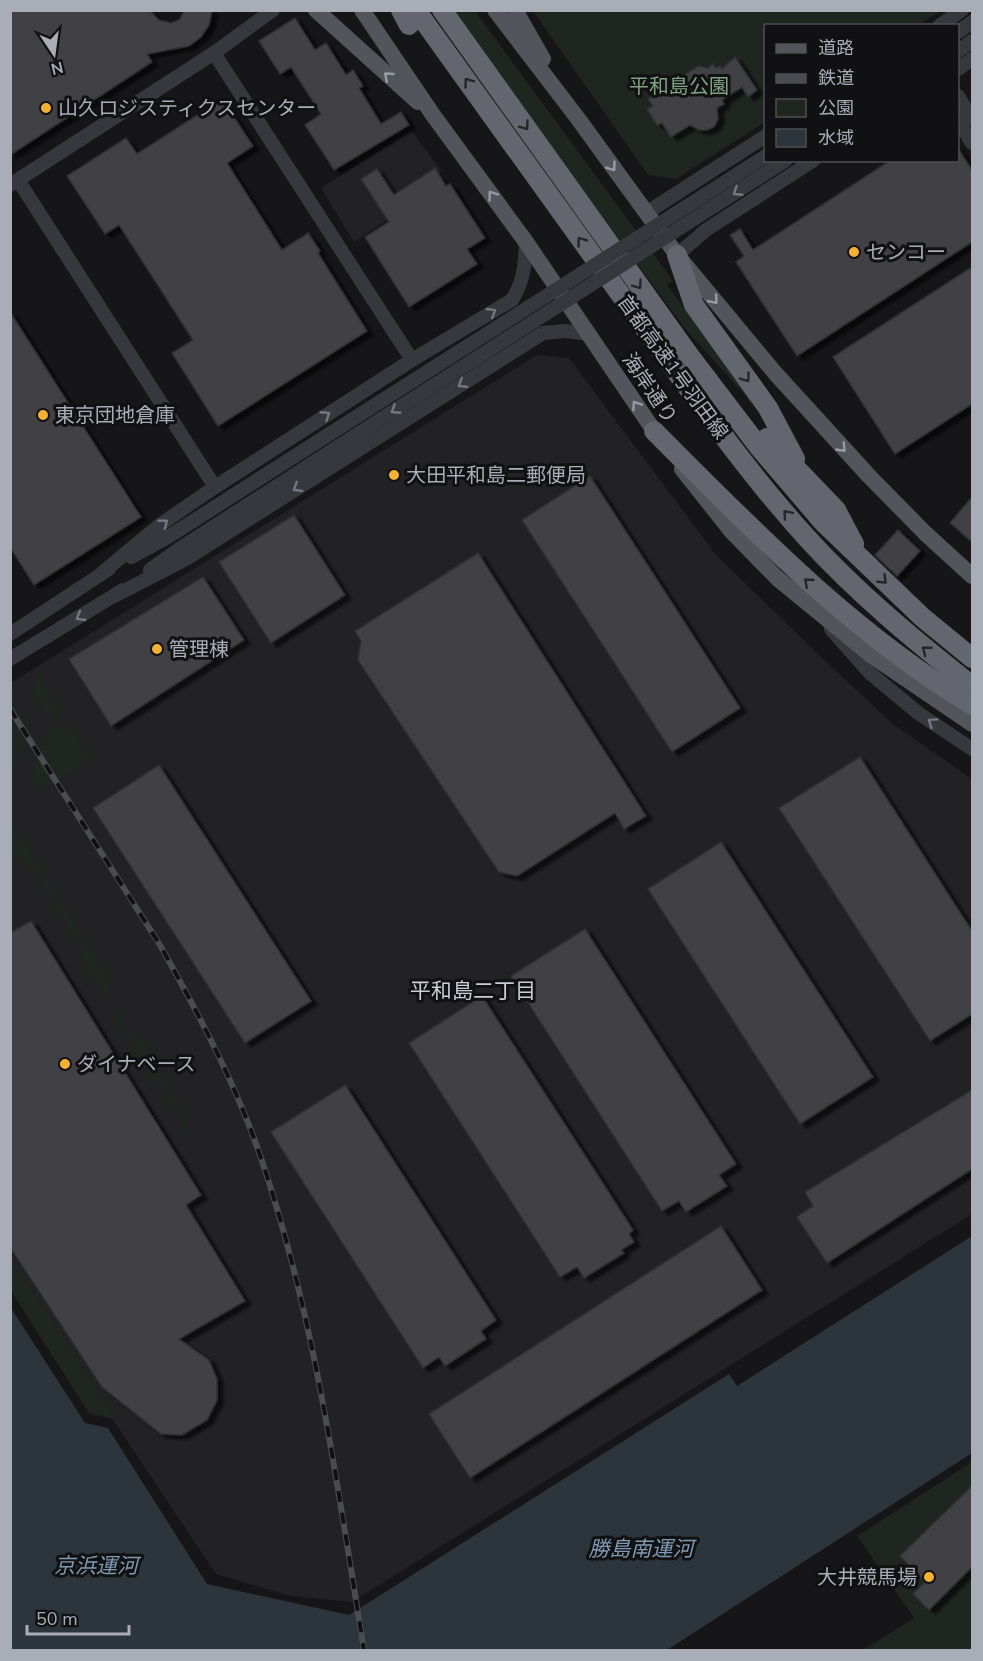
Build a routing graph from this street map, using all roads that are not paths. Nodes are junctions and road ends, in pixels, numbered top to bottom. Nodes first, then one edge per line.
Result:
1 (273, 10) edge
2 (316, 10) edge
3 (362, 10) edge
4 (442, 10) edge
5 (495, 10) edge
6 (515, 10) edge
7 (962, 10) edge
8 (408, 15) edge
9 (972, 22) edge
10 (942, 24) edge
11 (959, 31) edge
12 (972, 41) edge
13 (959, 50) edge
14 (214, 53) junction
15 (972, 59) edge
16 (959, 68) edge
17 (959, 99) edge
18 (433, 115) junction
19 (972, 119) edge
20 (579, 120) junction
21 (959, 123) edge
22 (764, 137) edge
23 (972, 143) edge
24 (764, 157) edge
25 (783, 162) edge
26 (811, 162) edge
27 (14, 182) edge
28 (646, 213) junction
29 (526, 242) junction
30 (677, 255) junction
31 (589, 334) junction
32 (689, 355) junction
33 (412, 360) junction
34 (654, 431) junction
35 (802, 472) junction
36 (215, 487) junction
37 (861, 559) junction
38 (102, 573) junction
39 (972, 576) edge
40 (116, 595) junction
41 (812, 608) junction
42 (10, 634) edge
43 (972, 658) edge
44 (10, 659) edge
45 (972, 686) edge
46 (972, 705) edge
47 (972, 724) edge
48 (972, 749) edge

1 - 14 street
18 -> 2 main road
3 - 18 main road, 海岸通り
4 -> 32 highway, 首都高速1号羽田線
5 - 20 main road
6 - 20 main road
7 - 10 street
45 -> 8 highway, 首都高速1号羽田線
9 - 11 street
12 - 13 street
14 - 27 street
14 - 33 street
15 - 16 street
17 - 19 street
29 -> 18 main road, 海岸通り
20 -> 28 main road
21 - 23 street
22 - 28 street
24 - 38 street, bridge
25 -> 40 street, bridge
26 - 30 street
27 - 36 street
28 - 30 main road
29 - 31 main road, 海岸通り
33 -> 29 street
30 -> 35 highway
30 -> 39 main road
34 -> 31 main road, 海岸通り
31 -> 40 street
32 - 35 highway
32 - 37 highway, 首都高速1号羽田線
36 -> 33 street
34 - 41 main road, 海岸通り
46 -> 34 highway
35 - 37 highway
38 -> 36 street
37 -> 43 highway, 首都高速1号羽田線
38 - 42 street
40 -> 44 street
41 - 47 main road, 海岸通り
48 -> 41 street

